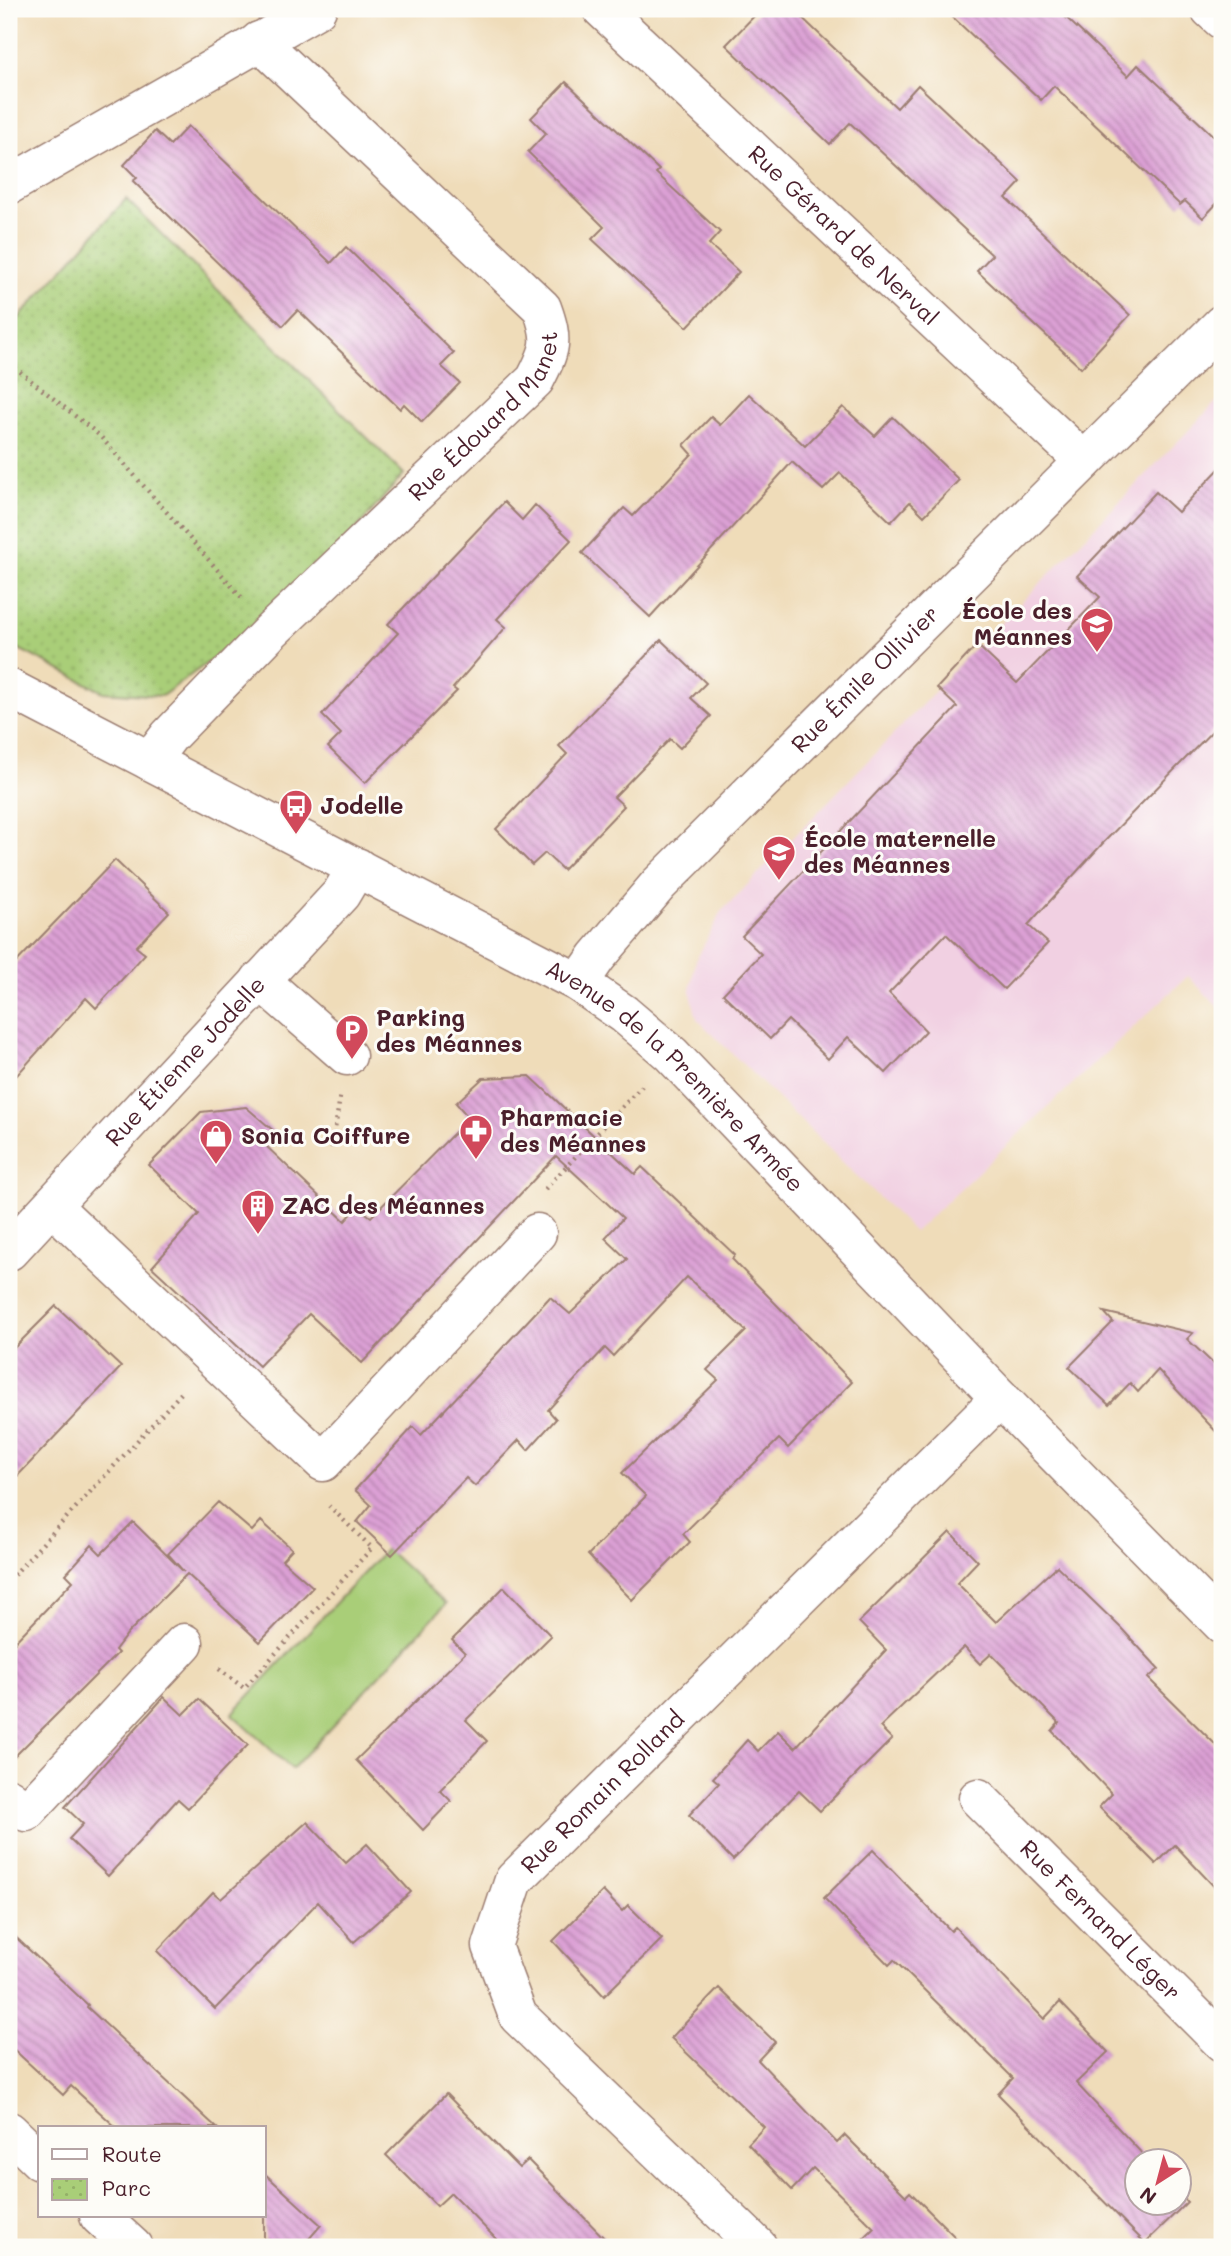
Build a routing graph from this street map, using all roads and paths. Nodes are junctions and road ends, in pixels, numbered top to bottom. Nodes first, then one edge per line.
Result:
1 (317, 9) edge
2 (602, 9) edge
3 (1210, 9) edge
4 (1222, 20) edge
5 (259, 41) junction
6 (9, 185) edge
7 (1222, 324) edge
8 (9, 363) edge
9 (1084, 461) junction
10 (271, 631) junction
11 (9, 688) edge
12 (150, 761) junction
13 (357, 867) junction
14 (260, 980) junction
15 (579, 983) junction
16 (671, 1054) junction
17 (347, 1056) dead end
18 (52, 1206) junction
19 (537, 1233) joint
20 (9, 1251) edge
21 (213, 1358) junction
22 (1000, 1398) junction
23 (323, 1462) junction
24 (9, 1580) edge
25 (1222, 1623) edge
26 (184, 1643) joint
27 (9, 1798) edge
28 (978, 1798) dead end
29 (1222, 2042) edge
30 (9, 2131) edge
31 (38, 2159) edge
32 (101, 2218) edge
33 (133, 2247) edge
34 (758, 2247) edge

1 - 5 street
2 - 9 street, Rue Gérard de Nerval
3 - 4 street
5 - 6 street
5 - 10 street, Rue Édouard Manet
7 - 9 street, Rue Émile Ollivier
8 - 10 path
9 - 15 street, Rue Émile Ollivier
10 - 12 street, Rue Édouard Manet
11 - 12 street, Avenue de la Première Armée
12 - 13 street, Avenue de la Première Armée
13 - 14 street, Rue Étienne Jodelle
13 - 15 street, Avenue de la Première Armée
14 - 17 street
14 - 18 street, Rue Étienne Jodelle
15 - 16 street, Avenue de la Première Armée
16 - 19 path
16 - 22 street, Avenue de la Première Armée
18 - 20 street, Rue Étienne Jodelle
18 - 21 street
19 - 23 street
21 - 23 street
21 - 24 path
22 - 25 street, Avenue de la Première Armée
22 - 34 street, Rue Romain Rolland
23 - 26 path
26 - 27 street
28 - 29 street, Rue Fernand Léger
30 - 31 street
32 - 33 street

